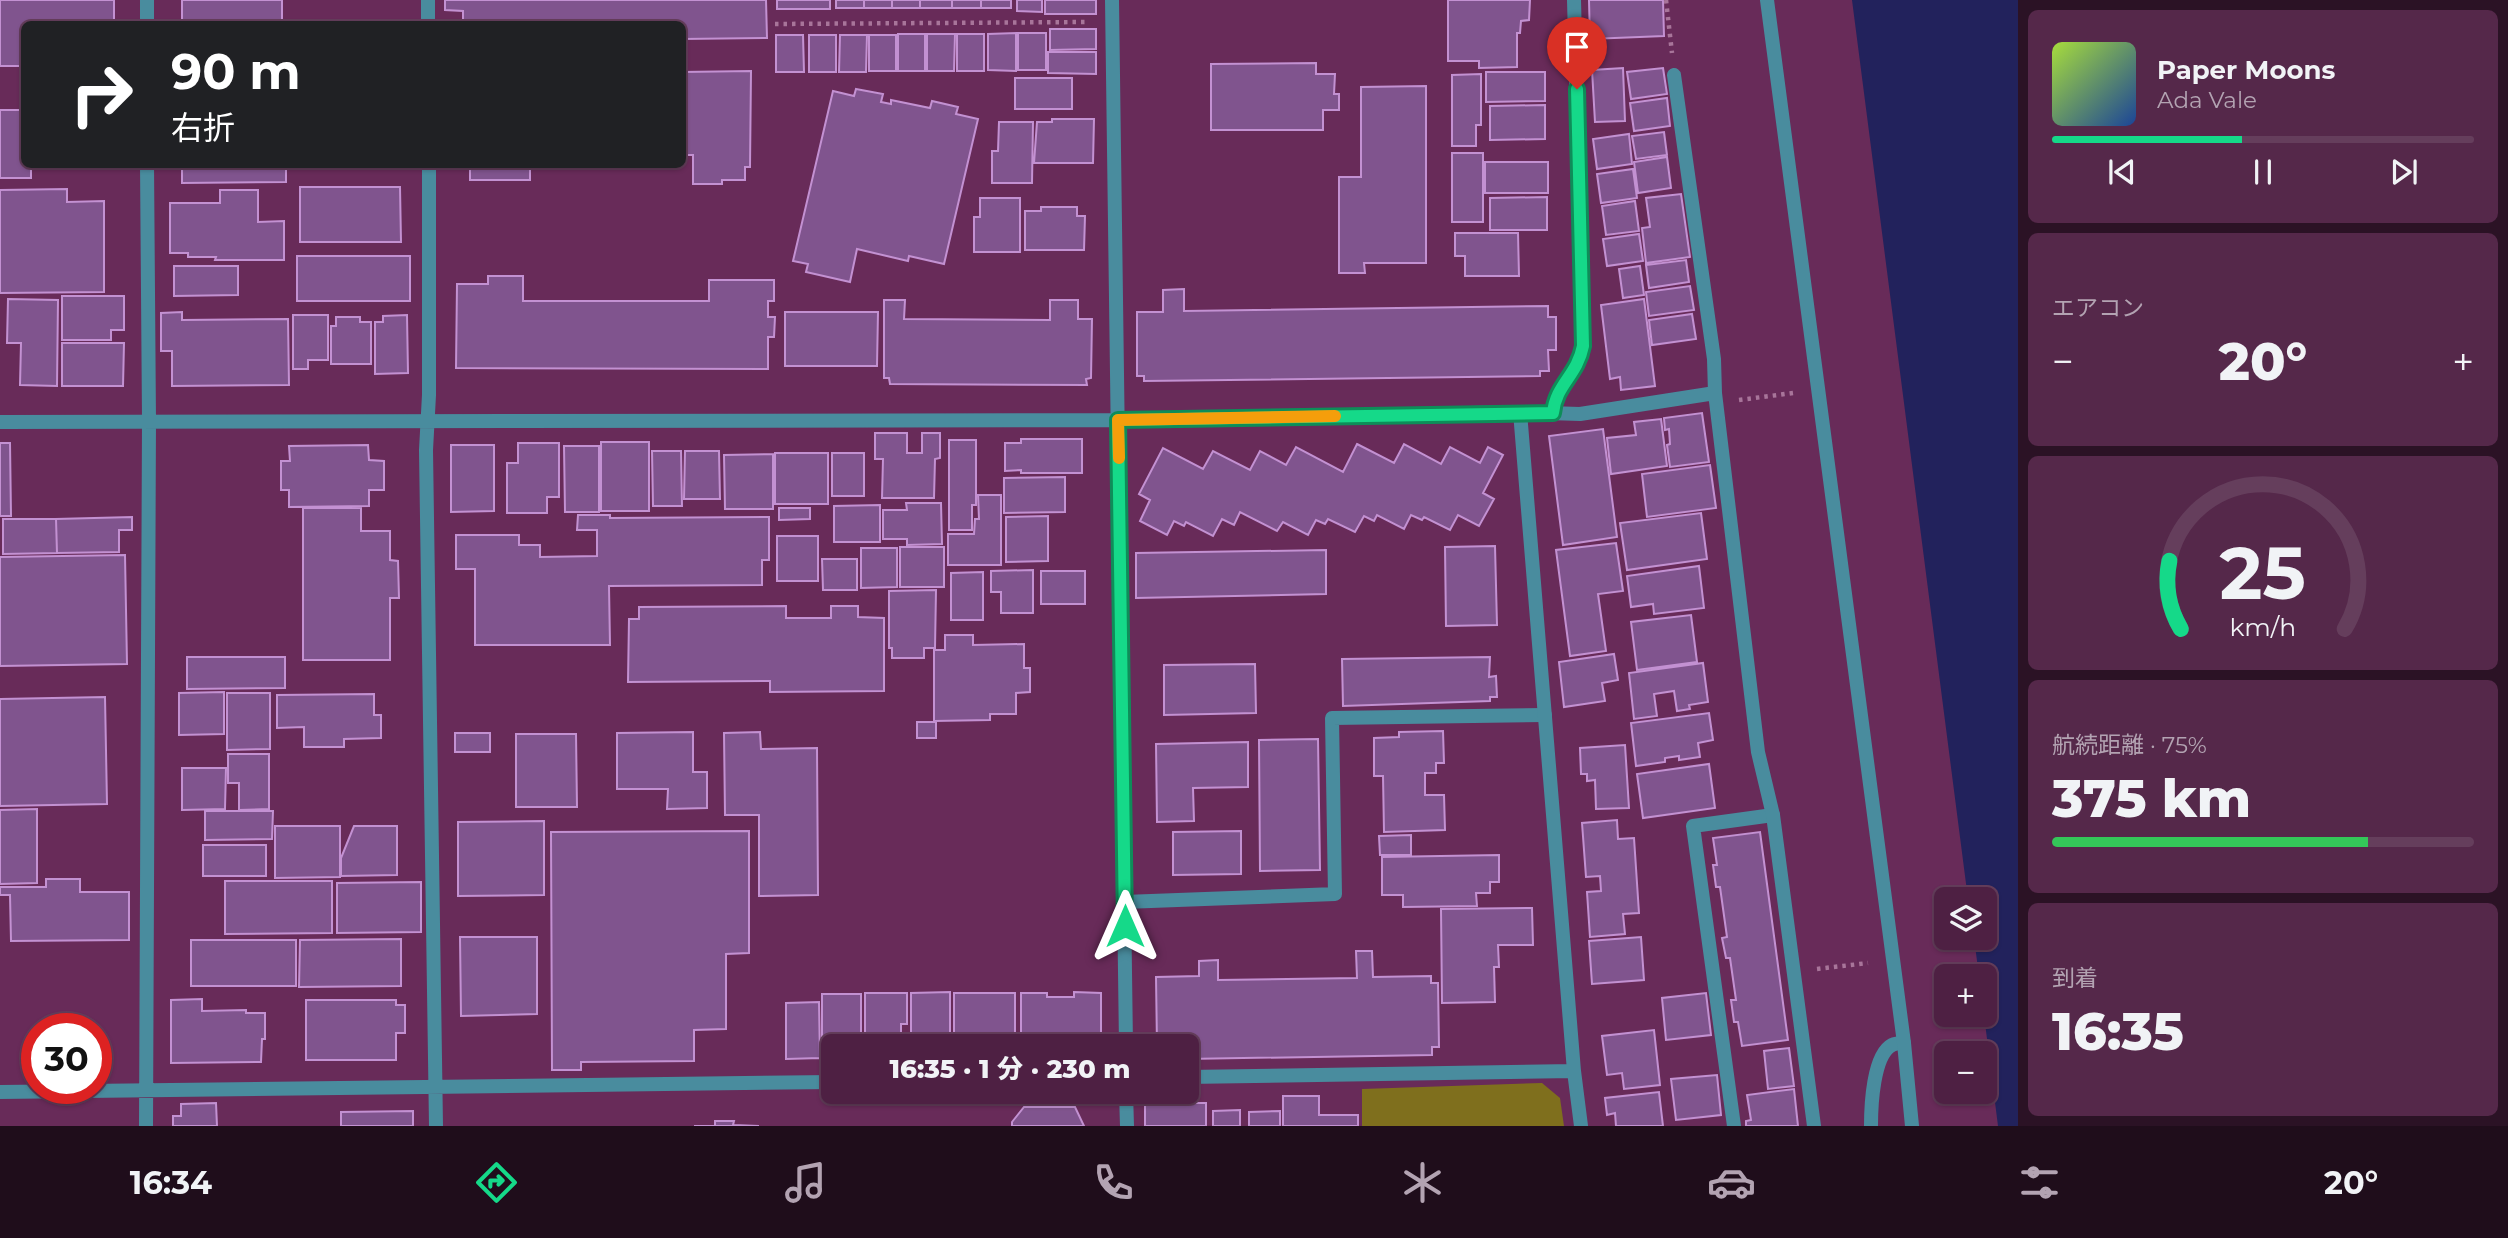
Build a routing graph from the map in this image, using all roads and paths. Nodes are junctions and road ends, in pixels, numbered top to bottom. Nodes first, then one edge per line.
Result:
1 (146, 0) edge
2 (428, 0) edge
3 (1112, 0) edge
4 (1574, 0) edge
5 (1666, 0) edge
6 (1767, 0) edge
7 (147, 21) edge
8 (428, 21) edge
9 (1112, 21) junction
10 (775, 24) dead end
11 (1674, 75) joint
12 (148, 168) edge
13 (429, 168) edge
14 (1715, 393) junction
15 (1786, 394) dead end
16 (1751, 399) dead end
17 (1520, 412) junction
18 (1553, 413) junction
19 (149, 420) junction
20 (428, 420) junction
21 (1118, 420) junction
22 (0, 422) edge
23 (1545, 715) junction
24 (1773, 814) junction
25 (1124, 902) junction
26 (1872, 962) dead end
27 (1825, 968) dead end
28 (1126, 1034) edge
29 (1904, 1043) junction
30 (1574, 1071) junction
31 (1199, 1077) edge
32 (821, 1082) edge
33 (435, 1086) junction
34 (146, 1089) junction
35 (0, 1092) edge
36 (1126, 1104) edge
37 (146, 1126) edge
38 (436, 1126) edge
39 (1127, 1126) edge
40 (1581, 1126) edge
41 (1734, 1126) edge
42 (1814, 1126) edge
43 (1871, 1126) edge
44 (1912, 1126) edge

1 - 7 street
2 - 8 street
3 - 9 street
4 - 18 street
5 - 11 path
6 - 29 street
9 - 10 path
9 - 21 street
11 - 14 street
12 - 19 street
13 - 20 street
14 - 18 street
14 - 24 street
15 - 16 path
17 - 18 street
17 - 21 street
17 - 23 street
19 - 20 street
19 - 22 street
19 - 34 street
20 - 21 street
20 - 33 street
21 - 25 street
23 - 25 street
23 - 30 street
24 - 41 street
24 - 42 street
25 - 28 street
26 - 27 path
29 - 43 street
29 - 44 street
30 - 31 street
30 - 40 street
32 - 33 street
33 - 34 street
33 - 38 street
34 - 35 street
34 - 37 street
36 - 39 street

